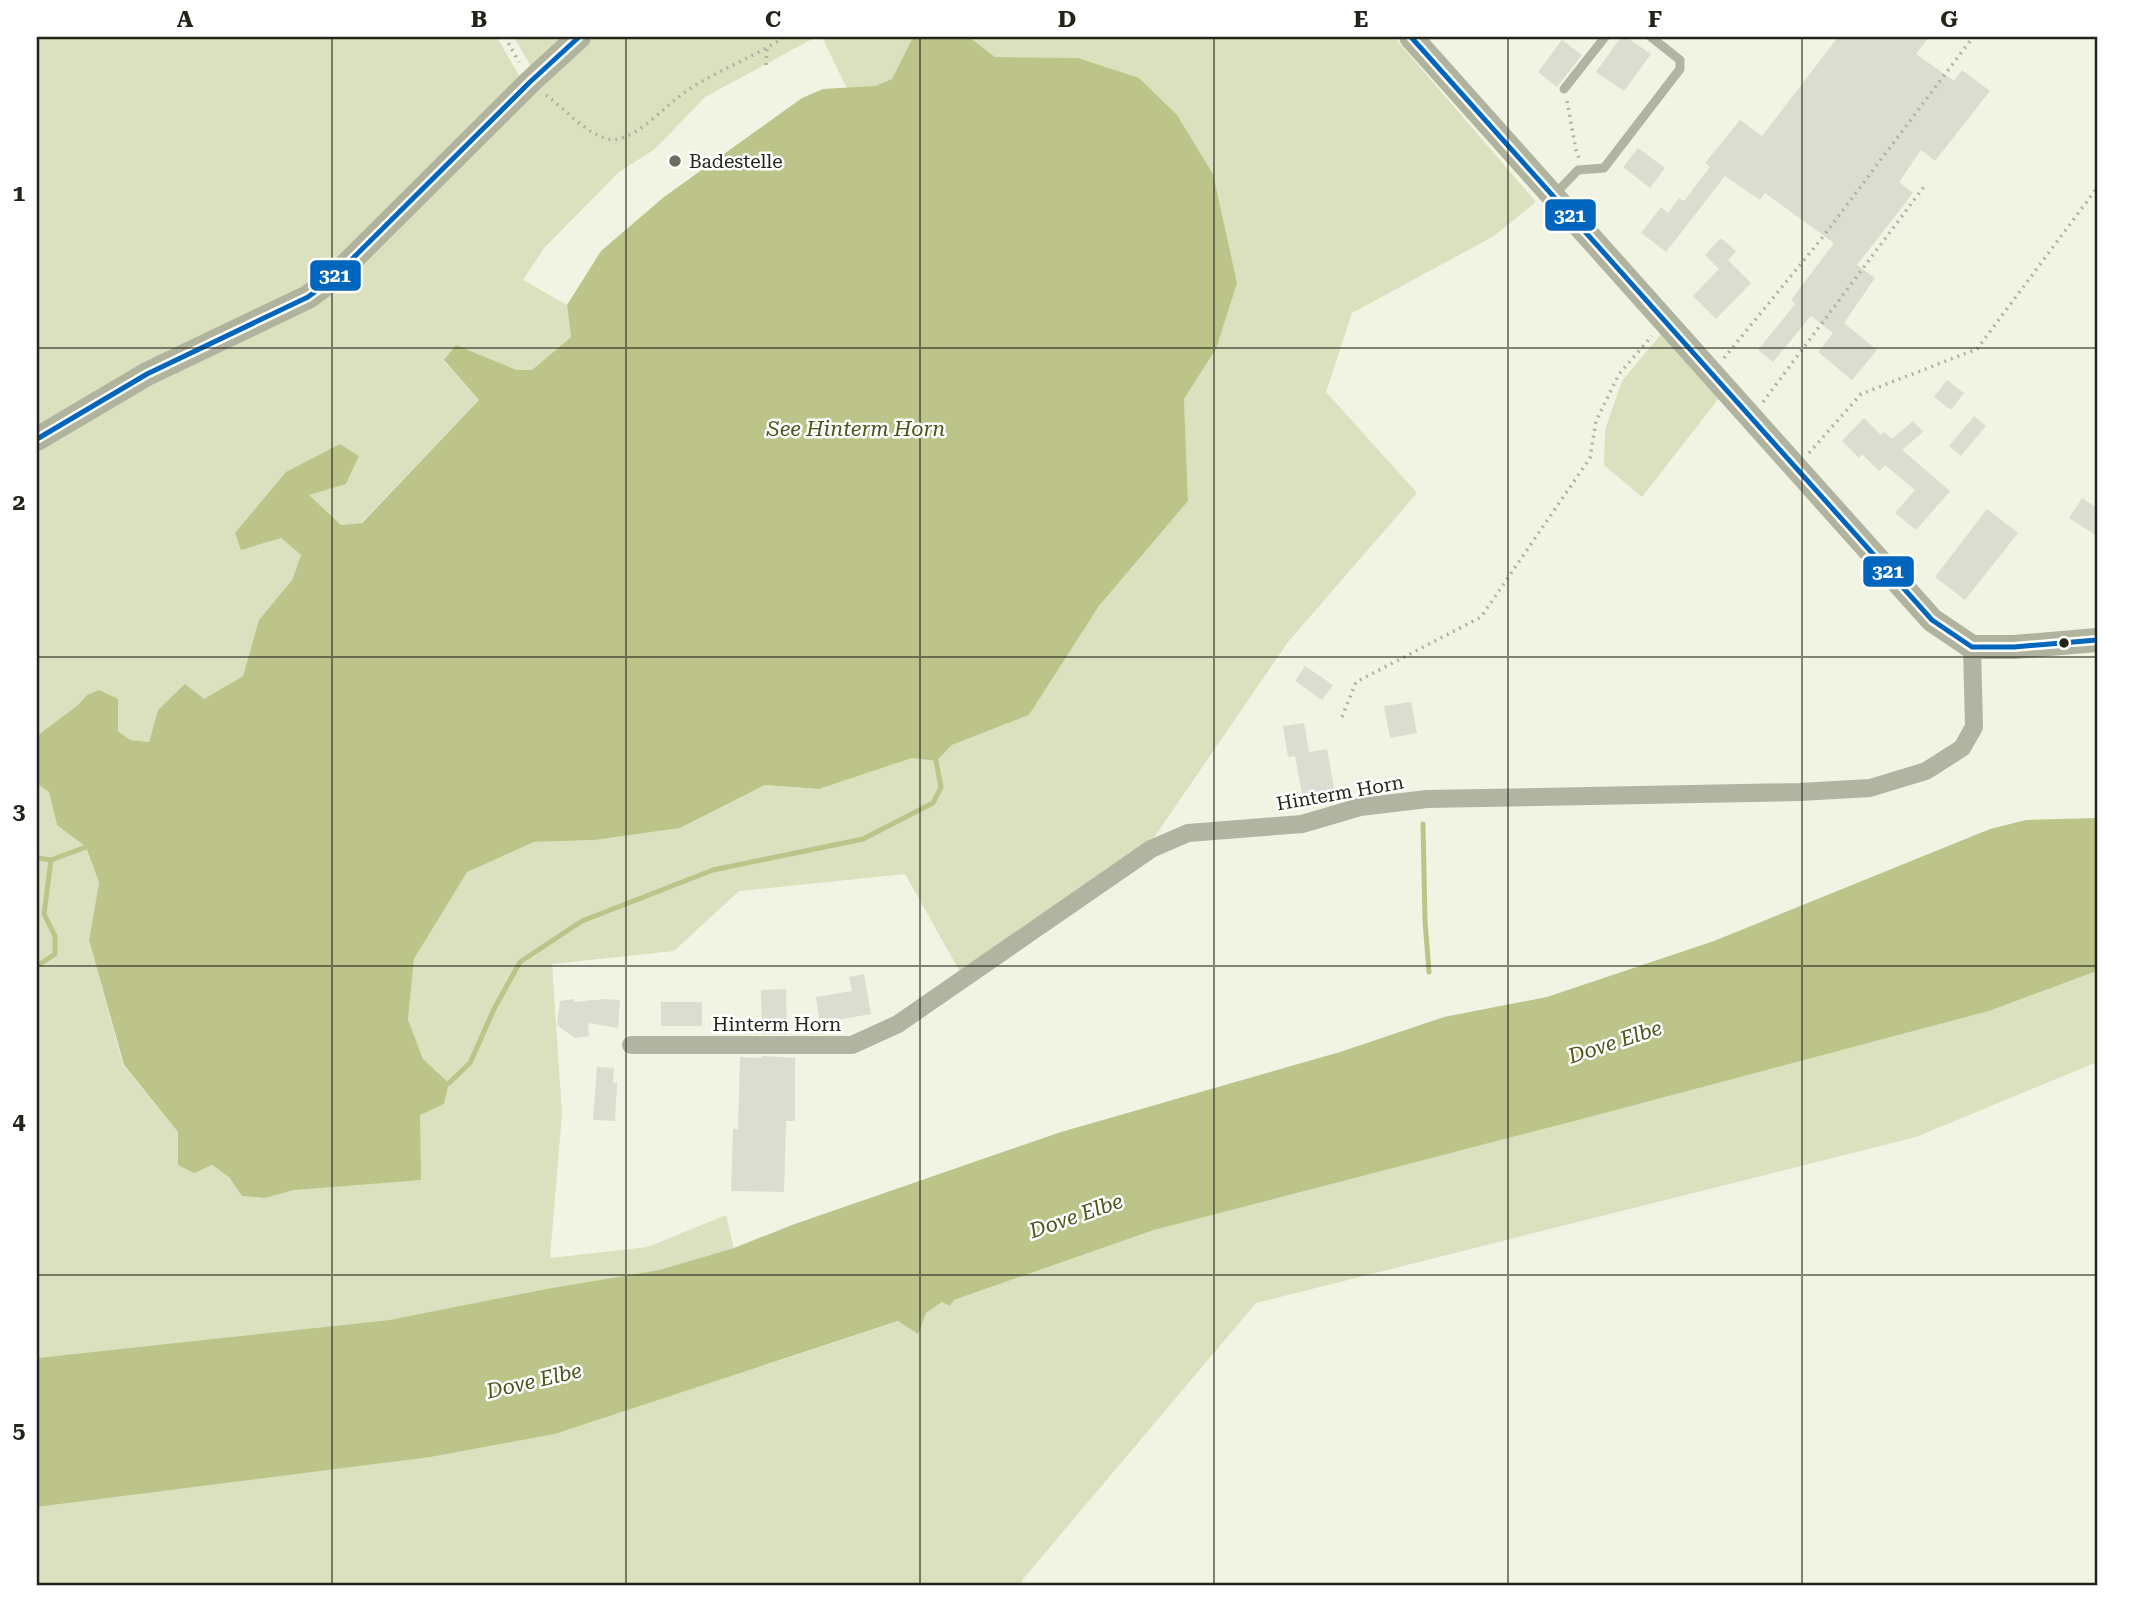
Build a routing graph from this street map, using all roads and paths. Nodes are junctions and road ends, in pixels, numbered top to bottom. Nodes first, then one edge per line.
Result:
1 (505, 37) edge
2 (579, 37) edge
3 (784, 37) edge
4 (1411, 37) edge
5 (1605, 37) edge
6 (1651, 37) edge
7 (1973, 37) edge
8 (768, 48) junction
9 (765, 65) dead end
10 (530, 82) junction
11 (1564, 89) joint
12 (551, 99) dead end
13 (1578, 170) junction
14 (1926, 184) dead end
15 (2097, 188) edge
16 (1553, 196) junction
17 (1665, 321) junction
18 (1712, 374) junction
19 (1751, 418) junction
20 (37, 439) edge
21 (1796, 468) junction
22 (2097, 640) edge
23 (1972, 647) junction
24 (1342, 717) dead end
25 (631, 1045) dead end

1 - 10 path
2 - 10 street
3 - 8 path
4 - 16 street
5 - 11 lane
6 - 13 lane
7 - 18 path
8 - 9 path
8 - 12 path
10 - 20 street
11 - 13 path
13 - 16 lane
14 - 19 path
15 - 21 path
16 - 17 street
17 - 18 street
17 - 24 path
18 - 19 street
19 - 21 street
21 - 23 street
22 - 23 street
23 - 25 street, Hinterm Horn

